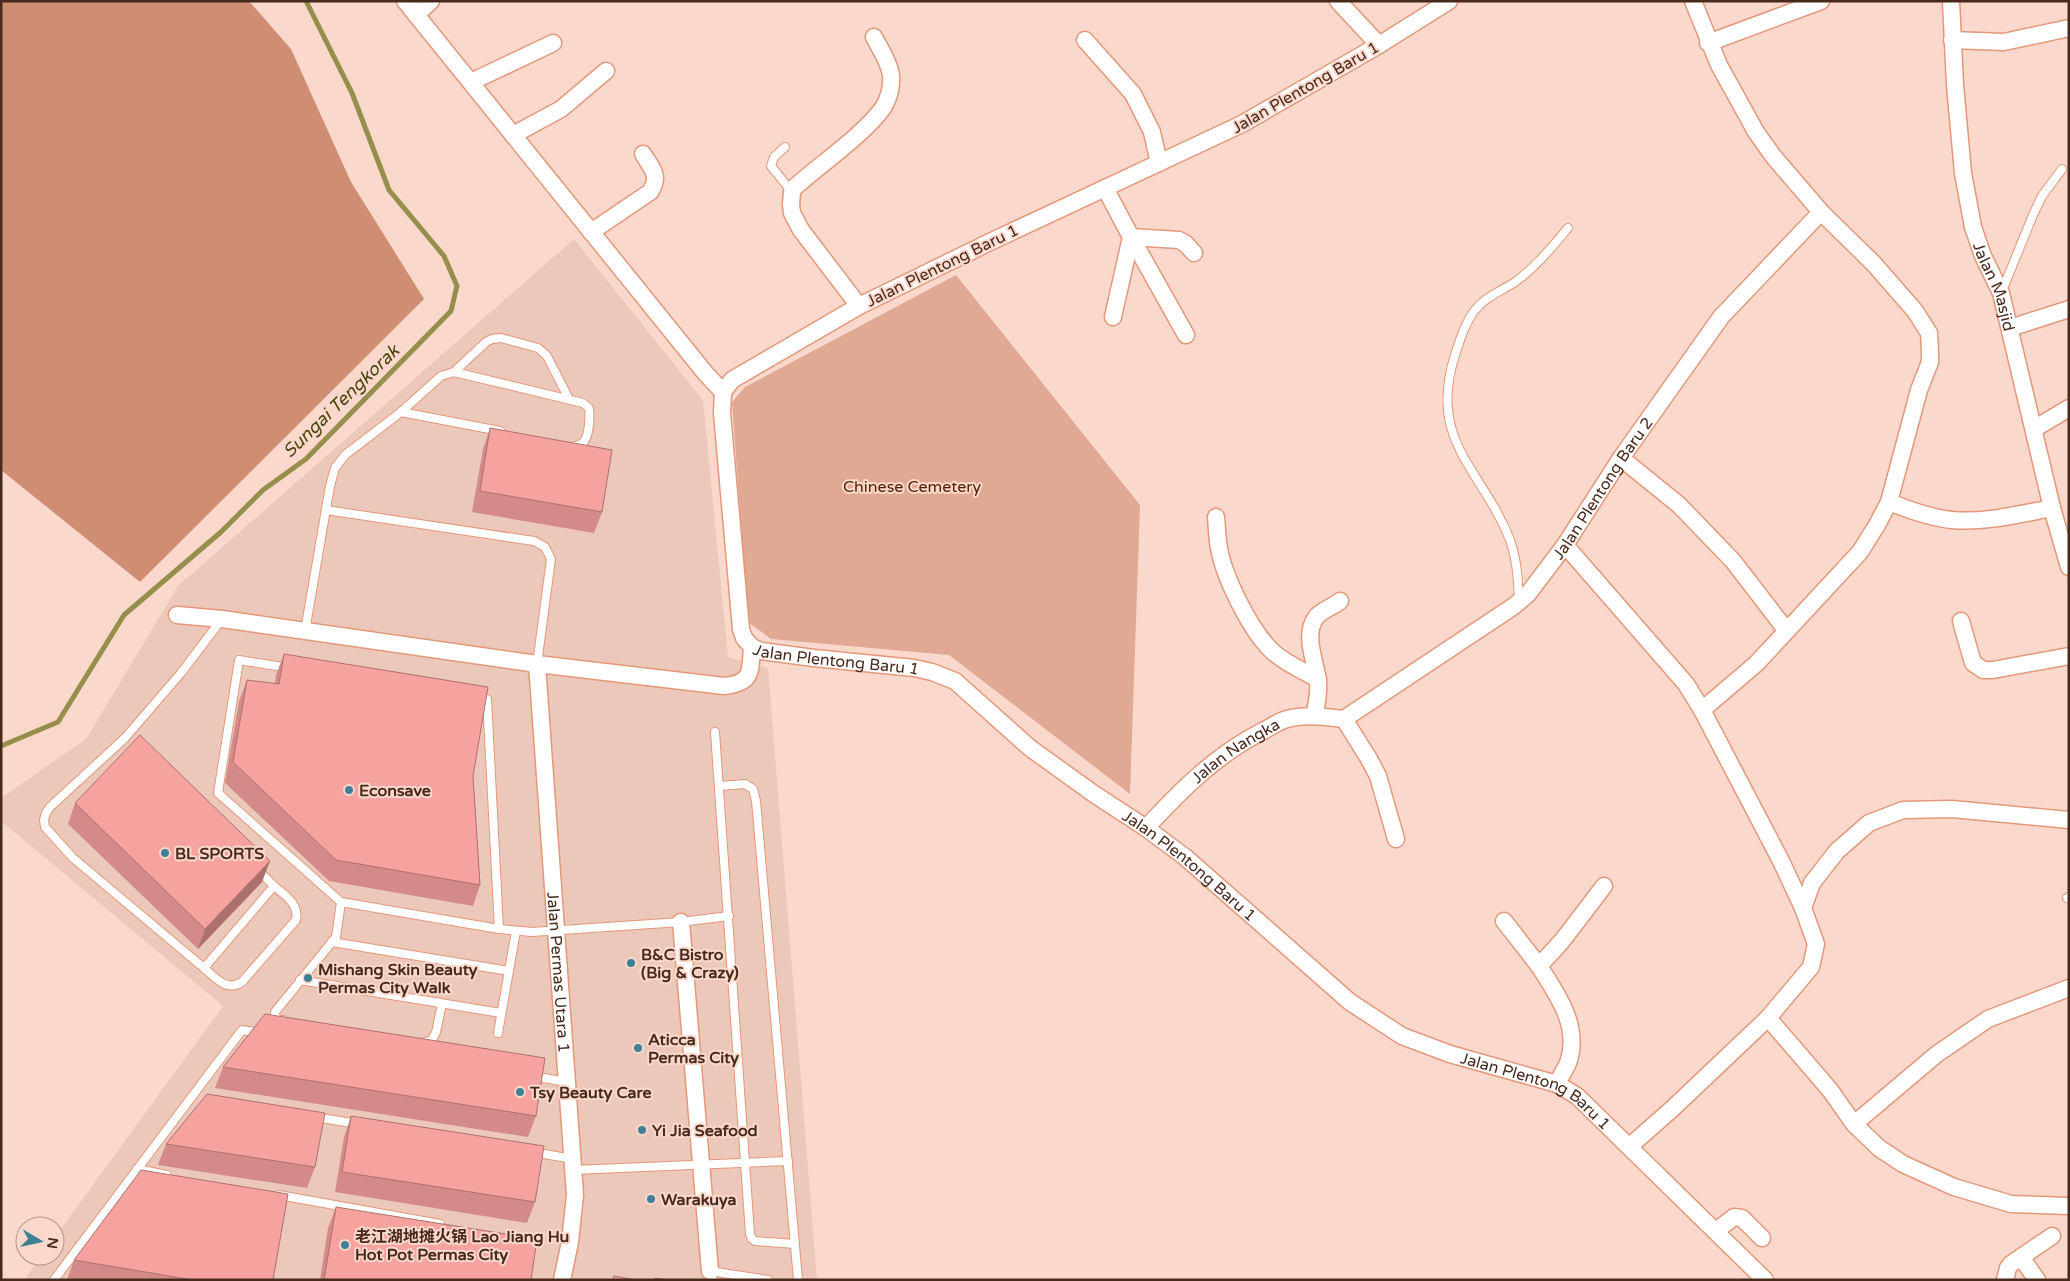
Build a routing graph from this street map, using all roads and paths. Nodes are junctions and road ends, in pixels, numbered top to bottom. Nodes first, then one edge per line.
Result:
1 (406, 1) edge
2 (432, 1) edge
3 (1338, 1) edge
4 (1449, 1) edge
5 (1693, 1) edge
6 (1820, 1) edge
7 (1951, 1) edge
8 (416, 15) junction
9 (2069, 28) edge
10 (874, 37) dead end
11 (1085, 40) dead end
12 (1952, 40) junction
13 (553, 43) dead end
14 (1708, 43) junction
15 (1379, 45) junction
16 (606, 71) dead end
17 (471, 82) junction
18 (513, 135) junction
19 (785, 147) dead end
20 (643, 154) dead end
21 (1159, 163) junction
22 (2062, 169) dead end
23 (1105, 188) junction
24 (792, 192) junction
25 (1821, 212) junction
26 (1568, 228) dead end
27 (591, 232) junction
28 (1132, 237) junction
29 (1194, 253) dead end
30 (2001, 293) junction
31 (859, 306) junction
32 (2069, 309) edge
33 (1112, 317) dead end
34 (2010, 328) junction
35 (1186, 335) dead end
36 (454, 372) junction
37 (723, 392) junction
38 (569, 399) junction
39 (2069, 408) edge
40 (401, 412) junction
41 (2034, 429) junction
42 (506, 433) edge
43 (563, 444) edge
44 (1621, 458) junction
45 (1893, 504) junction
46 (2052, 508) junction
47 (326, 510) junction
48 (1216, 517) dead end
49 (1565, 545) junction
50 (2069, 567) edge
51 (1340, 601) dead end
52 (1519, 602) junction
53 (176, 615) dead end
54 (222, 619) junction
55 (1961, 621) dead end
56 (1786, 630) junction
57 (305, 631) junction
58 (752, 647) junction
59 (2069, 656) edge
60 (537, 664) junction
61 (296, 669) edge
62 (1318, 679) junction
63 (468, 696) edge
64 (1702, 710) junction
65 (1314, 716) junction
66 (1344, 719) junction
67 (715, 732) dead end
68 (125, 738) junction
69 (132, 744) edge
70 (719, 786) junction
71 (2069, 820) edge
72 (1146, 828) junction
73 (1396, 839) dead end
74 (254, 866) edge
75 (274, 886) junction
76 (1604, 886) dead end
77 (341, 902) junction
78 (1803, 908) junction
79 (729, 916) junction
80 (1504, 921) dead end
81 (681, 922) junction
82 (499, 929) junction
83 (516, 931) junction
84 (556, 932) junction
85 (332, 942) junction
86 (1539, 966) junction
87 (204, 968) junction
88 (508, 971) junction
89 (300, 980) junction
90 (2069, 988) edge
91 (442, 1004) junction
92 (501, 1013) junction
93 (1768, 1018) junction
94 (287, 1021) edge
95 (498, 1033) dead end
96 (272, 1034) edge
97 (413, 1042) edge
98 (528, 1076) edge
99 (567, 1082) junction
100 (1557, 1084) junction
101 (192, 1096) junction
102 (202, 1098) edge
103 (309, 1116) edge
104 (1854, 1124) junction
105 (368, 1125) edge
106 (1630, 1146) junction
107 (524, 1151) edge
108 (788, 1161) junction
109 (746, 1162) junction
110 (701, 1164) junction
111 (573, 1165) junction
112 (137, 1169) junction
113 (175, 1176) edge
114 (271, 1193) edge
115 (2069, 1206) edge
116 (453, 1226) edge
117 (1716, 1231) junction
118 (2052, 1236) dead end
119 (1762, 1238) dead end
120 (795, 1244) junction
121 (2021, 1257) junction
122 (711, 1275) edge
123 (54, 1280) edge
124 (562, 1280) edge
125 (768, 1280) edge
126 (798, 1280) edge
127 (1765, 1280) edge
128 (2005, 1280) edge
129 (2037, 1280) edge

1 - 8 street
2 - 8 street
3 - 15 street
4 - 15 street, Jalan Plentong Baru 1
5 - 14 street
6 - 14 street
7 - 12 street, Jalan Masjid
8 - 17 street
9 - 12 street
10 - 24 street
11 - 21 street
12 - 30 street, Jalan Masjid
13 - 17 street
14 - 25 street
15 - 21 street, Jalan Plentong Baru 1
16 - 18 street
17 - 18 street
18 - 27 street
19 - 24 lane
20 - 27 street
21 - 23 street, Jalan Plentong Baru 1
22 - 30 lane
23 - 28 street
23 - 31 street, Jalan Plentong Baru 1
24 - 31 street
25 - 44 street, Jalan Plentong Baru 2
25 - 45 street
26 - 52 lane
27 - 37 street
28 - 29 street
28 - 33 street
28 - 35 street
30 - 34 street, Jalan Masjid
31 - 37 street, Jalan Plentong Baru 1
32 - 34 street
34 - 41 street, Jalan Masjid
36 - 38 lane
36 - 38 lane
36 - 40 lane
37 - 58 street, Jalan Plentong Baru 1
38 - 43 lane
39 - 41 street
40 - 42 lane
40 - 47 lane
41 - 46 street, Jalan Masjid
44 - 49 street, Jalan Plentong Baru 2
44 - 56 street
45 - 46 street
45 - 56 street
46 - 50 street, Jalan Masjid
47 - 57 lane
47 - 60 lane
48 - 62 street
49 - 52 street, Jalan Plentong Baru 2
49 - 64 street
51 - 62 street
52 - 66 street, Jalan Plentong Baru 2
53 - 54 street
54 - 57 street
54 - 68 lane
55 - 59 street
56 - 64 street
57 - 60 street
58 - 60 street
58 - 72 street, Jalan Plentong Baru 1
60 - 84 street, Jalan Permas Utara 1
61 - 77 lane
62 - 65 street
63 - 82 lane
64 - 78 street
65 - 66 street, Jalan Nangka
65 - 72 street, Jalan Nangka
66 - 73 street
67 - 70 lane
68 - 69 lane
68 - 87 lane
70 - 79 lane
70 - 108 lane
71 - 78 street
72 - 100 street, Jalan Plentong Baru 1
74 - 75 lane
75 - 87 lane
75 - 87 lane
76 - 86 street
77 - 82 lane
77 - 85 lane
78 - 93 street
79 - 81 lane
79 - 109 lane
80 - 86 street
81 - 84 lane
81 - 110 street
82 - 83 lane
83 - 84 lane
83 - 88 lane
84 - 99 street, Jalan Permas Utara 1
85 - 88 lane
85 - 89 lane
86 - 100 street
88 - 92 lane
89 - 91 lane
89 - 94 lane
90 - 104 street
91 - 92 lane
91 - 97 lane
92 - 95 lane
93 - 104 street
93 - 106 street
96 - 101 lane
98 - 99 lane
99 - 111 street, Jalan Permas Utara 1
100 - 106 street, Jalan Plentong Baru 1
101 - 102 lane
101 - 112 lane
103 - 105 lane
104 - 115 street
106 - 117 street, Jalan Plentong Baru 1
107 - 111 lane
108 - 109 lane
108 - 120 lane
109 - 110 lane
109 - 120 lane
110 - 111 lane
110 - 122 street
111 - 124 street, Jalan Permas Utara 1
112 - 113 lane
112 - 123 lane
114 - 116 lane
117 - 119 street
117 - 127 street, Jalan Plentong Baru 1
118 - 121 street
120 - 126 lane
121 - 128 street
121 - 129 street
122 - 125 lane

